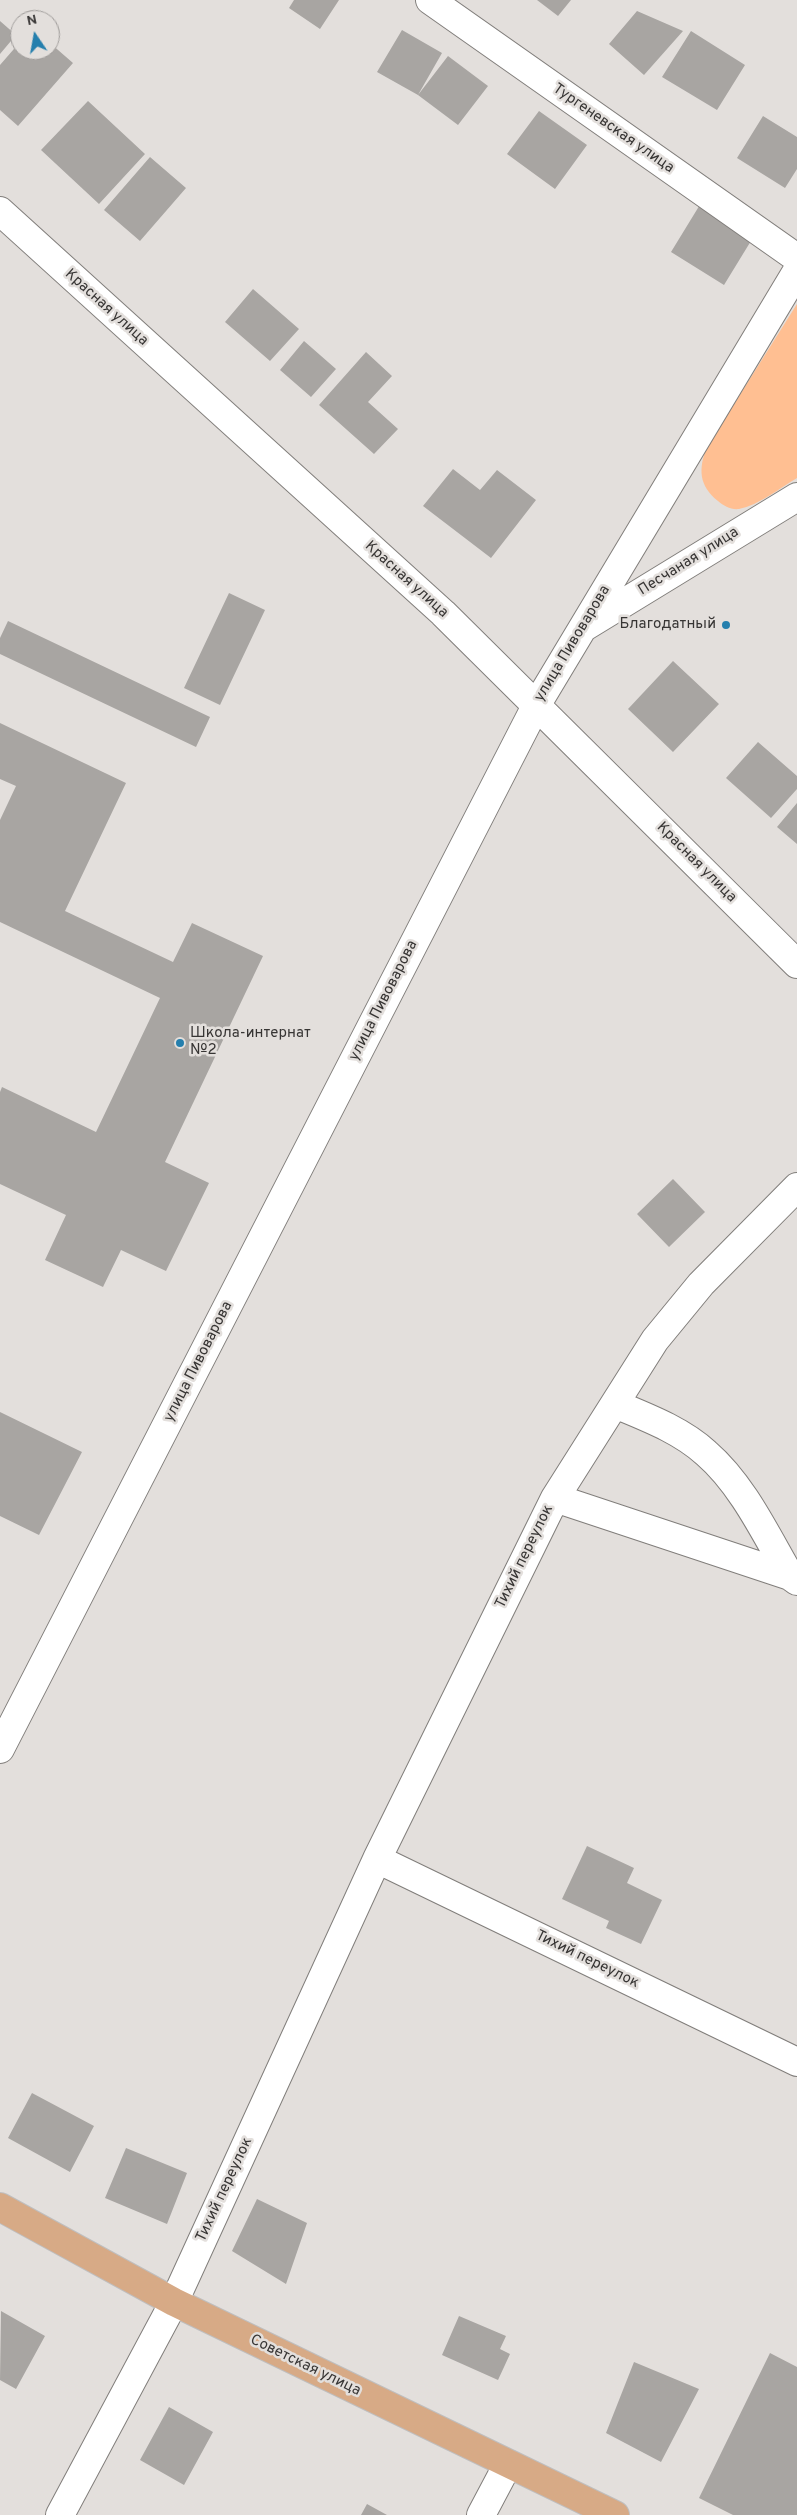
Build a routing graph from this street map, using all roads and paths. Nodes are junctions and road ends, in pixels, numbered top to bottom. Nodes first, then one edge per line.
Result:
1 (430, 0) edge
2 (0, 211) edge
3 (797, 258) edge
4 (797, 271) edge
5 (797, 497) edge
6 (582, 628) junction
7 (537, 704) junction
8 (797, 964) edge
9 (797, 1187) edge
10 (615, 1404) junction
11 (555, 1498) junction
12 (794, 1579) edge
13 (0, 1749) edge
14 (377, 1859) junction
15 (797, 2062) edge
16 (0, 2207) edge
17 (174, 2302) junction
18 (508, 2464) junction
19 (60, 2515) edge
20 (481, 2515) edge
21 (615, 2515) edge

1 - 3 street, Тургеневская улица
2 - 7 street, Красная улица
4 - 6 street, улица Пивоварова
5 - 6 street, Песчаная улица
6 - 7 street, улица Пивоварова
7 - 8 street, Красная улица
7 - 13 street, улица Пивоварова
9 - 10 street, Тихий переулок
10 - 11 street, Тихий переулок
10 - 12 street, Тихий переулок
11 - 12 street, Тихий переулок
11 - 14 street, Тихий переулок
14 - 15 street, Тихий переулок
14 - 17 street, Тихий переулок
16 - 17 main road, Советская улица
17 - 18 main road, Советская улица
17 - 19 street, Тихий переулок
18 - 20 street
18 - 21 main road, Советская улица

